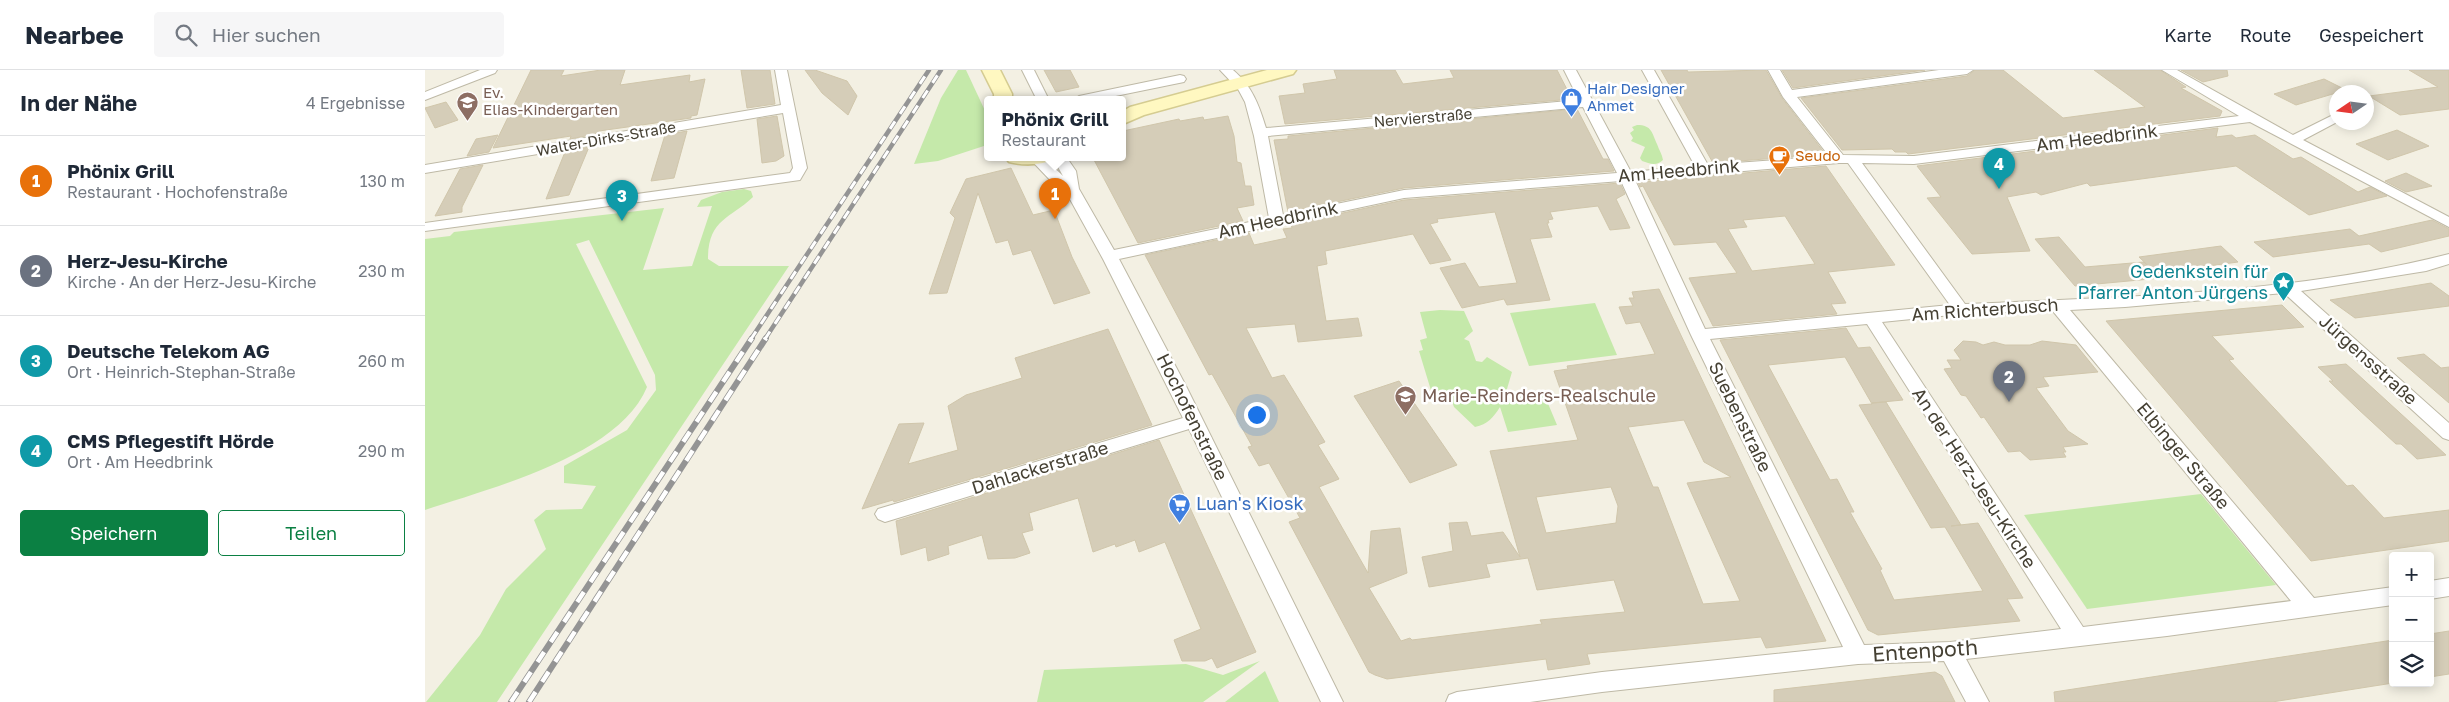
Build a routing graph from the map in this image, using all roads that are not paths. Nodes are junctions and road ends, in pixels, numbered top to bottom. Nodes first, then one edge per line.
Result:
1 (491, 70) edge
2 (781, 70) edge
3 (991, 70) edge
4 (1028, 70) edge
5 (1226, 70) edge
6 (1287, 70) edge
7 (1570, 70) edge
8 (1648, 70) edge
9 (1774, 70) edge
10 (1967, 70) edge
11 (2167, 70) edge
12 (1181, 79) dead end
13 (1239, 82) junction
14 (1788, 94) junction
15 (425, 96) edge
16 (1006, 96) edge
17 (1041, 96) edge
18 (1098, 96) edge
19 (1588, 103) junction
20 (788, 108) junction
21 (1127, 114) edge
22 (2253, 118) junction
23 (2329, 121) edge
24 (1259, 133) junction
25 (2293, 140) junction
26 (1845, 159) junction
27 (1041, 161) edge
28 (1062, 161) edge
29 (425, 169) edge
30 (1703, 169) junction
31 (1626, 176) junction
32 (1072, 189) junction
33 (1277, 220) junction
34 (2449, 223) edge
35 (425, 227) edge
36 (1110, 256) junction
37 (2449, 259) edge
38 (2288, 288) junction
39 (2057, 304) junction
40 (1961, 309) junction
41 (1871, 320) junction
42 (1699, 335) junction
43 (1194, 421) junction
44 (2449, 433) edge
45 (885, 514) dead end
46 (2449, 587) edge
47 (2434, 589) edge
48 (2389, 597) edge
49 (2310, 609) junction
50 (2077, 636) junction
51 (1950, 652) junction
52 (1858, 655) junction
53 (1332, 702) edge
54 (1457, 702) edge
55 (1977, 702) edge

1 - 15 street
2 - 20 street
3 - 16 main road
4 - 17 street
5 - 13 street
6 - 13 main road
7 - 19 street, Suebenstraße
8 - 30 street
9 - 14 street
10 - 14 street
11 - 22 street
12 - 18 street
13 - 21 main road
13 - 24 street
14 - 26 street
19 - 24 street, Nervierstraße
19 - 31 street, Suebenstraße
20 - 29 street, Walter-Dirks-Straße
20 - 35 street
22 - 25 street
22 - 26 street, Am Heedbrink
23 - 25 street
24 - 33 street
25 - 34 street
26 - 30 street, Am Heedbrink
26 - 40 street
27 - 32 street, Hochofenstraße
28 - 32 street, Hochofenstraße
30 - 31 street, Am Heedbrink
31 - 33 street, Am Heedbrink
31 - 42 street, Suebenstraße
32 - 36 street, Hochofenstraße
33 - 36 street, Am Heedbrink
36 - 43 street, Hochofenstraße
37 - 38 street, Am Richterbusch
38 - 39 street, Am Richterbusch
38 - 44 street, Jürgensstraße
39 - 40 street, Am Richterbusch
39 - 49 street, Elbinger Straße
40 - 41 street, Am Richterbusch
41 - 42 street, Am Richterbusch
41 - 50 street, An der Herz-Jesu-Kirche
42 - 52 street, Suebenstraße
43 - 45 street, Dahlackerstraße
43 - 53 street, Hochofenstraße
46 - 47 street
48 - 49 street, Entenpoth
49 - 50 street, Entenpoth
50 - 51 street, Entenpoth
51 - 52 street, Entenpoth
51 - 55 street
52 - 54 street, Entenpoth

